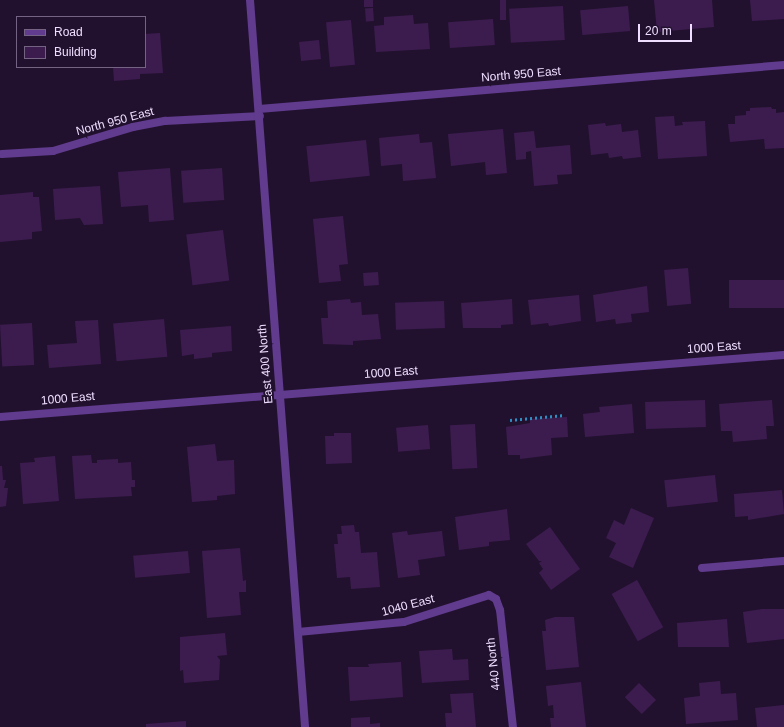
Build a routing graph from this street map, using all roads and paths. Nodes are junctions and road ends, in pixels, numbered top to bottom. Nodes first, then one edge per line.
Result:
1 (250, 0) edge
2 (784, 64) edge
3 (260, 112) junction
4 (2, 154) dead end
5 (784, 355) edge
6 (281, 393) junction
7 (565, 415) dead end
8 (0, 417) edge
9 (510, 420) dead end
10 (784, 561) edge
11 (702, 568) dead end
12 (496, 599) joint
13 (298, 632) junction
14 (305, 727) edge
15 (513, 727) edge

1 - 3 street, East 400 North
2 - 3 street, North 950 East
3 - 4 street, North 950 East
3 - 6 street, East 400 North
5 - 6 street, 1000 East
6 - 8 street, 1000 East
6 - 13 street, East 400 North
7 - 9 path
10 - 11 street
12 - 13 street, 1040 East
12 - 15 street, 440 North
13 - 14 street, East 400 North

